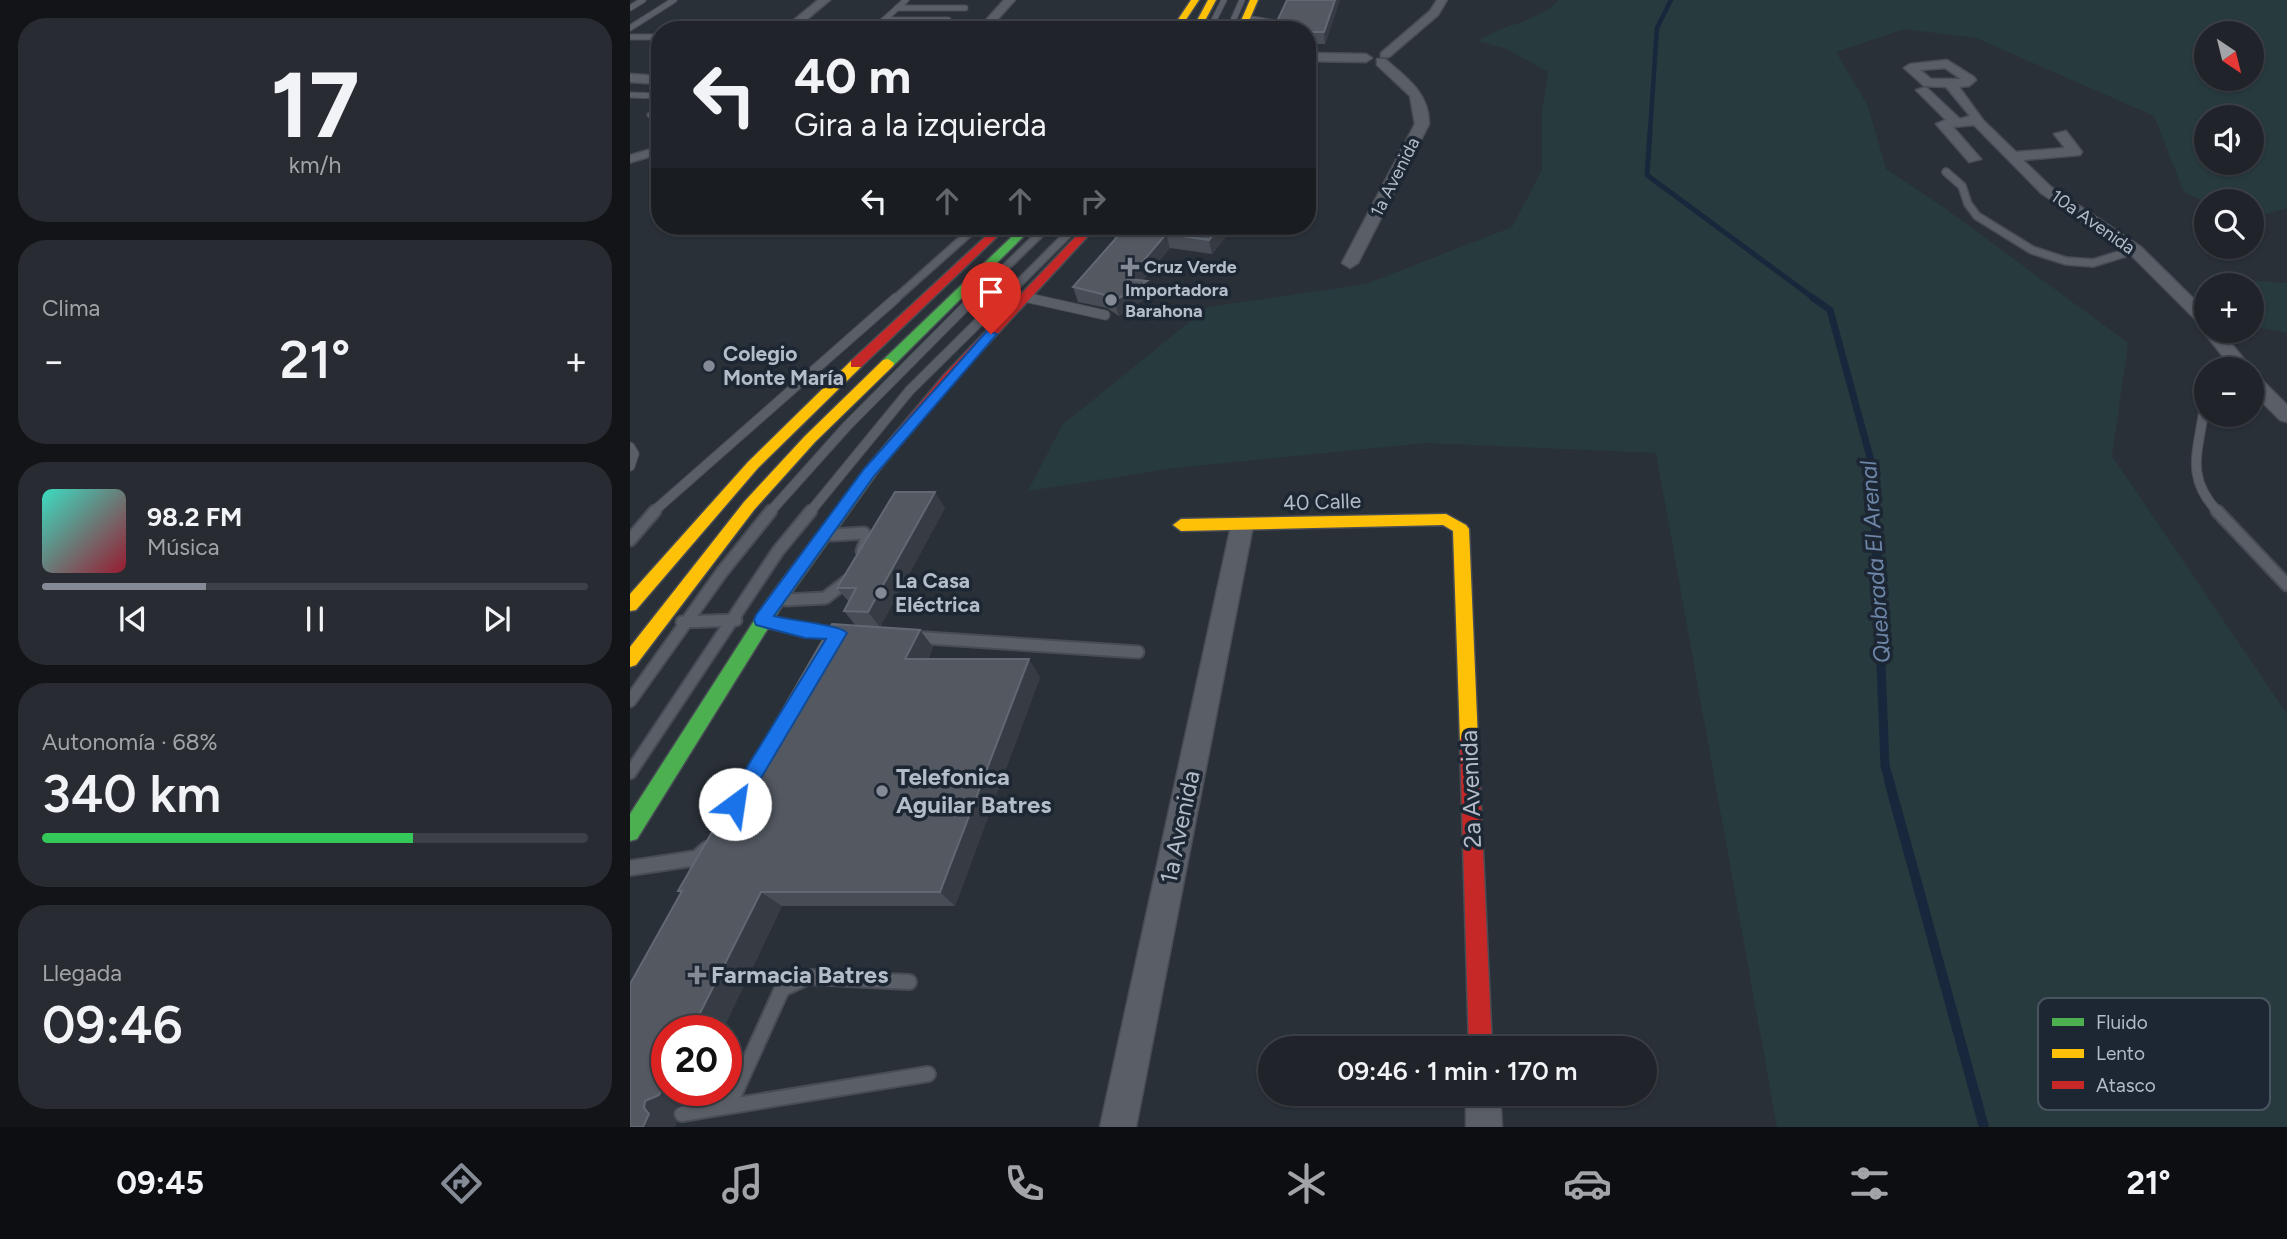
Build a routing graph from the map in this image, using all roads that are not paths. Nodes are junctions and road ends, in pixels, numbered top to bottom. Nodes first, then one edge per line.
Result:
1 (643, 0) edge
2 (674, 0) edge
3 (825, 0) edge
4 (906, 0) edge
5 (1010, 0) edge
6 (1195, 0) edge
7 (1212, 0) edge
8 (1224, 0) edge
9 (1242, 0) edge
10 (1254, 0) edge
11 (1442, 0) edge
12 (630, 8) edge
13 (897, 8) junction
14 (965, 8) dead end
15 (884, 19) joint
16 (948, 20) dead end
17 (798, 21) edge
18 (990, 21) edge
19 (1181, 21) edge
20 (1201, 21) edge
21 (1214, 21) edge
22 (1233, 21) edge
23 (1245, 21) edge
24 (630, 28) edge
25 (630, 37) edge
26 (651, 37) edge
27 (1316, 57) edge
28 (1383, 58) junction
29 (630, 78) edge
30 (651, 79) edge
31 (1950, 84) dead end
32 (1922, 90) dead end
33 (630, 95) edge
34 (651, 96) edge
35 (1977, 121) junction
36 (1956, 122) junction
37 (2061, 134) dead end
38 (651, 153) edge
39 (2014, 156) junction
40 (630, 159) edge
41 (1974, 159) dead end
42 (1946, 172) dead end
43 (967, 235) edge
44 (993, 235) edge
45 (1020, 235) edge
46 (1039, 235) edge
47 (1067, 235) edge
48 (1084, 235) edge
49 (2134, 250) junction
50 (1350, 263) dead end
51 (1025, 297) junction
52 (2194, 307) edge
53 (1105, 315) edge
54 (2222, 343) edge
55 (2233, 357) edge
56 (2264, 398) edge
57 (2287, 416) edge
58 (2202, 427) edge
59 (630, 447) edge
60 (630, 466) edge
61 (1181, 525) dead end
62 (1242, 526) junction
63 (1461, 529) joint
64 (821, 536) junction
65 (630, 540) edge
66 (2287, 585) edge
67 (776, 600) junction
68 (630, 605) edge
69 (732, 620) junction
70 (762, 620) junction
71 (688, 621) junction
72 (658, 623) junction
73 (893, 636) edge
74 (830, 646) edge
75 (1138, 652) dead end
76 (630, 660) edge
77 (630, 701) edge
78 (630, 773) edge
79 (630, 832) edge
80 (715, 837) edge
81 (630, 868) edge
82 (909, 982) dead end
83 (1481, 1036) edge
84 (928, 1074) dead end
85 (742, 1077) edge
86 (742, 1104) edge
87 (729, 1106) edge
88 (1483, 1106) edge
89 (681, 1114) dead end
90 (1118, 1127) edge
91 (1484, 1127) edge

1 - 12 lane
2 - 24 lane
3 - 17 street
4 - 13 lane
5 - 18 street
6 - 19 main road
7 - 20 main road
8 - 21 lane
9 - 22 lane
10 - 23 main road
11 - 28 street
13 - 14 lane
13 - 15 lane
15 - 16 lane
25 - 26 lane
27 - 28 street
28 - 50 street, 1a Avenida
29 - 30 street
31 - 35 street, 10a Avenida
32 - 36 street
33 - 34 lane
35 - 36 street
35 - 39 street, 10a Avenida
36 - 41 street
37 - 39 street
38 - 40 lane
39 - 49 street, 10a Avenida
42 - 49 lane
43 - 65 lane
44 - 68 main road
45 - 72 main road
46 - 71 lane
47 - 69 lane
48 - 51 main road
49 - 52 street, 10a Avenida
51 - 53 lane
51 - 64 main road
54 - 55 street
56 - 57 street
58 - 66 lane
59 - 60 lane
61 - 62 main road, 40 Calle
62 - 63 main road, 40 Calle
62 - 90 street, 1a Avenida
63 - 83 main road, 2a Avenida
64 - 67 main road
64 - 67 lane
67 - 70 main road
69 - 70 lane
69 - 71 lane
69 - 78 lane
70 - 74 lane
70 - 79 main road
71 - 72 lane
71 - 77 lane
72 - 76 main road
73 - 75 lane
80 - 81 lane
82 - 85 lane
84 - 86 lane
87 - 89 lane
88 - 91 street

